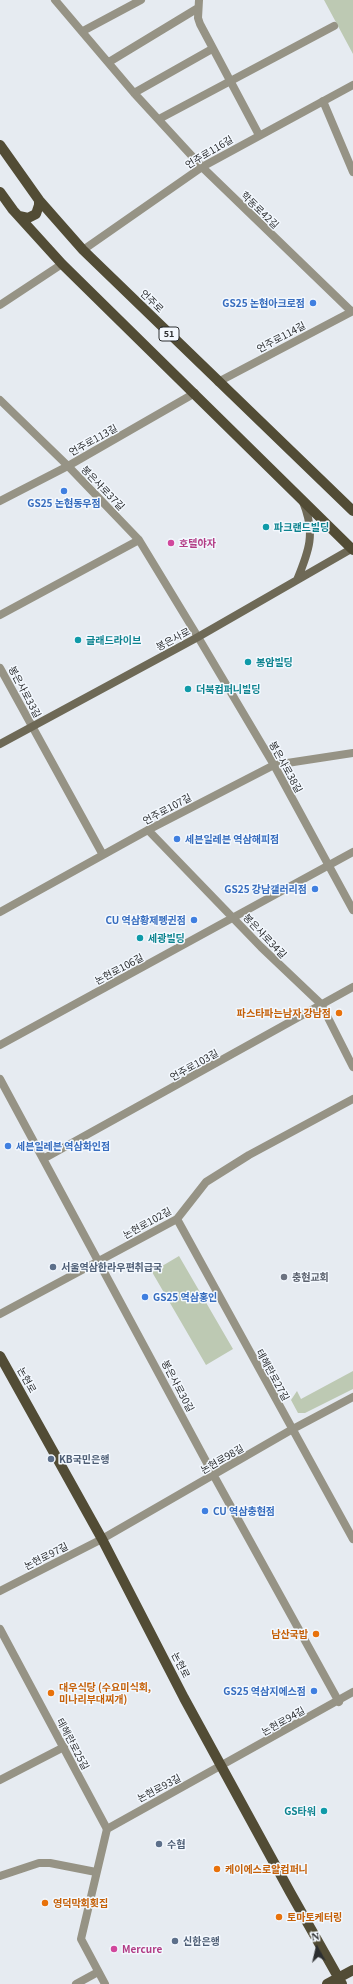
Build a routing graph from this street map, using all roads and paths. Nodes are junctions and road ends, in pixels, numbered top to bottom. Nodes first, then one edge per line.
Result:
1 (57, 0) edge
2 (140, 0) edge
3 (198, 4) edge
4 (334, 26) dead end
5 (83, 31) junction
6 (212, 48) junction
7 (109, 62) junction
8 (230, 80) junction
9 (353, 85) edge
10 (134, 93) junction
11 (323, 101) junction
12 (159, 119) junction
13 (259, 135) junction
14 (0, 145) edge
15 (202, 167) junction
16 (353, 172) edge
17 (0, 192) edge
18 (39, 200) junction
19 (19, 216) junction
20 (83, 250) junction
21 (62, 264) junction
22 (0, 305) edge
23 (352, 311) edge
24 (218, 382) junction
25 (195, 394) junction
26 (0, 400) edge
27 (68, 466) junction
28 (302, 499) junction
29 (0, 501) edge
30 (353, 511) edge
31 (139, 540) junction
32 (353, 549) edge
33 (297, 580) junction
34 (0, 615) edge
35 (198, 637) junction
36 (0, 668) edge
37 (32, 727) junction
38 (0, 744) edge
39 (353, 753) edge
40 (274, 766) junction
41 (148, 830) junction
42 (353, 852) edge
43 (103, 856) junction
44 (329, 866) junction
45 (353, 910) edge
46 (0, 912) edge
47 (234, 918) junction
48 (353, 987) edge
49 (321, 1004) junction
50 (0, 1045) edge
51 (353, 1067) edge
52 (0, 1080) edge
53 (353, 1099) edge
54 (43, 1159) junction
55 (176, 1219) junction
56 (99, 1260) junction
57 (0, 1314) edge
58 (0, 1356) edge
59 (353, 1397) edge
60 (291, 1430) junction
61 (214, 1476) junction
62 (353, 1539) edge
63 (102, 1540) junction
64 (0, 1591) edge
65 (0, 1629) edge
66 (353, 1692) edge
67 (339, 1702) junction
68 (64, 1747) junction
69 (222, 1766) junction
70 (0, 1780) edge
71 (107, 1829) junction
72 (96, 1872) junction
73 (0, 1876) edge
74 (353, 1970) edge
75 (98, 1972) junction
76 (340, 1981) edge
77 (76, 1984) edge
78 (105, 1984) edge
79 (327, 1984) edge

1 - 5 street, 학동로42길
2 - 5 street
3 - 6 street
3 - 7 street
4 - 8 street
5 - 7 street, 학동로42길
6 - 8 street
6 - 10 street
7 - 10 street, 학동로42길
8 - 12 street
8 - 13 street
9 - 11 street, 언주로116길
10 - 12 street, 학동로42길
11 - 13 street, 언주로116길
11 - 16 street
12 - 15 street, 학동로42길
13 - 15 street, 언주로116길
14 - 18 main road, 언주로 / 51
15 - 20 street, 언주로116길
15 - 23 street, 학동로42길
17 - 19 main road, 51
18 - 19 main road
18 - 20 main road, 언주로 / 51
19 - 21 main road, 51
20 - 24 main road, 언주로 / 51
21 - 22 street
21 - 25 main road, 51
23 - 24 street, 언주로114길
24 - 30 main road, 언주로 / 51
25 - 27 street, 언주로113길
25 - 28 main road, 51
26 - 27 street, 봉은사로37길
27 - 29 street, 언주로113길
27 - 31 street, 봉은사로37길
28 - 32 main road, 51
28 - 33 main road
31 - 34 street
31 - 35 street, 봉은사로37길
32 - 33 main road, 봉은사로
33 - 35 main road, 봉은사로
35 - 37 main road, 봉은사로
35 - 40 street, 봉은사로38길
36 - 37 street, 봉은사로33길
37 - 38 main road, 봉은사로
37 - 43 street
39 - 40 street, 언주로107길
40 - 41 street, 언주로107길
40 - 44 street, 봉은사로38길
41 - 43 street, 언주로107길
41 - 47 street, 봉은사로34길
42 - 44 street, 논현로106길
43 - 46 street, 언주로107길
44 - 45 street, 봉은사로38길
44 - 47 street, 논현로106길
47 - 49 street, 봉은사로34길
47 - 50 street, 논현로106길
48 - 49 street, 언주로103길
49 - 51 street, 봉은사로34길
49 - 54 street, 언주로103길
52 - 54 street, 봉은사로30길
53 - 55 street, 논현로102길
54 - 56 street, 봉은사로30길
55 - 56 street, 논현로102길
55 - 60 street, 테헤란로27길
56 - 57 street, 논현로102길
56 - 61 street, 봉은사로30길
58 - 63 main road, 논현로
59 - 60 street, 논현로98길
60 - 61 street, 논현로98길
60 - 62 street, 테헤란로27길
61 - 63 street, 논현로98길
61 - 67 street, 봉은사로30길
63 - 64 street, 논현로97길
63 - 69 main road, 논현로
65 - 68 street, 테헤란로25길
66 - 67 street, 논현로94길
67 - 69 street, 논현로94길
68 - 70 street
68 - 71 street, 테헤란로25길
69 - 71 street, 논현로93길
69 - 76 main road, 논현로
71 - 72 street
72 - 73 street
72 - 75 street
74 - 76 main road
75 - 77 street
75 - 78 street
76 - 79 main road

